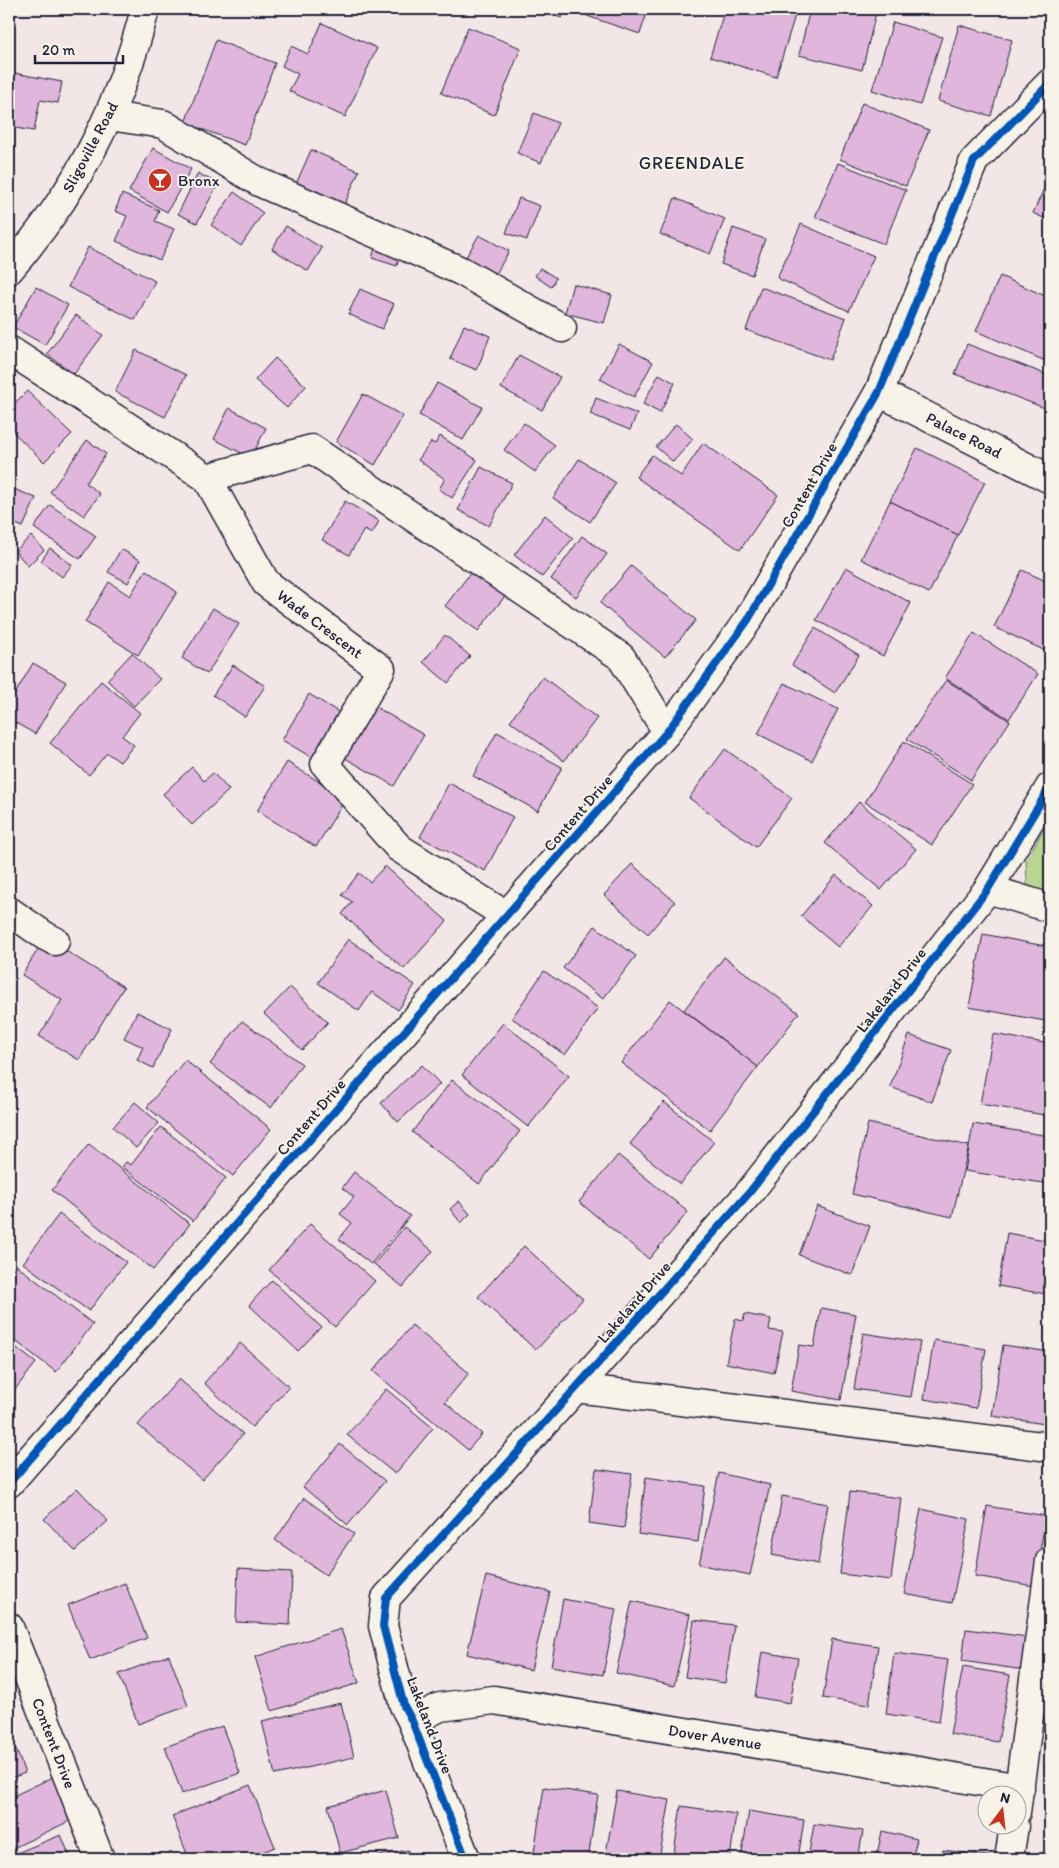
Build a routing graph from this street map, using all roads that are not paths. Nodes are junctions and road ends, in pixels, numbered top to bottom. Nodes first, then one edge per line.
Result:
1 (145, 9) edge
2 (1050, 82) edge
3 (109, 116) junction
4 (9, 270) edge
5 (562, 328) dead end
6 (9, 350) edge
7 (879, 392) junction
8 (207, 478) junction
9 (1050, 478) edge
10 (667, 732) junction
11 (1050, 787) edge
12 (988, 889) junction
13 (1050, 908) edge
14 (9, 911) edge
15 (507, 916) junction
16 (55, 940) dead end
17 (576, 1388) junction
18 (1050, 1447) edge
19 (9, 1483) edge
20 (1050, 1561) edge
21 (9, 1627) edge
22 (412, 1721) junction
23 (1020, 1786) edge
24 (976, 1792) edge
25 (1012, 1836) edge
26 (100, 1859) edge
27 (466, 1859) edge
28 (1009, 1859) edge

1 - 3 street, Sligoville Road
2 - 7 street, Content Drive
3 - 4 street, Sligoville Road
3 - 5 street
6 - 8 street, Wade Crescent
7 - 9 street, Palace Road
7 - 10 street, Content Drive
8 - 10 street
8 - 15 street, Wade Crescent
10 - 15 street, Content Drive
11 - 12 street, Lakeland Drive
12 - 13 street
12 - 17 street, Lakeland Drive
14 - 16 street
15 - 19 street, Content Drive
17 - 18 street
17 - 22 street, Lakeland Drive
20 - 23 street
21 - 26 street, Content Drive
22 - 24 street, Dover Avenue
22 - 27 street, Lakeland Drive
25 - 28 street

